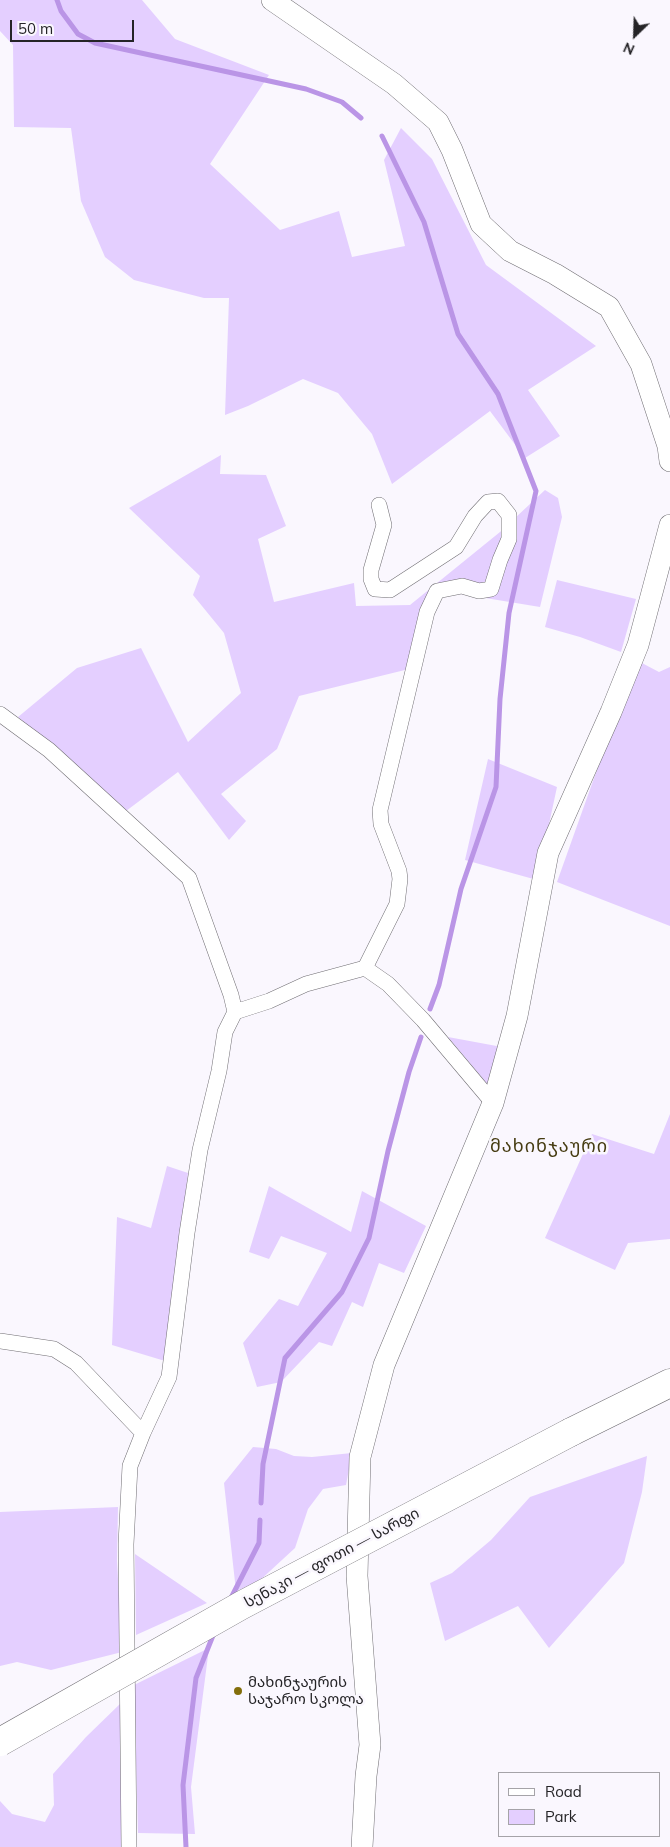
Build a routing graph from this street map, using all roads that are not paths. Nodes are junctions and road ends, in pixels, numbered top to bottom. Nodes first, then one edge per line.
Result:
1 (272, 0) edge
2 (670, 461) edge
3 (379, 505) dead end
4 (670, 525) edge
5 (0, 714) edge
6 (365, 968) junction
7 (235, 1012) junction
8 (493, 1103) junction
9 (0, 1341) edge
10 (670, 1383) edge
11 (143, 1433) junction
12 (0, 1742) edge
13 (129, 1847) edge
14 (362, 1847) edge

1 - 2 street
3 - 6 street
4 - 8 street
5 - 7 street
6 - 7 street
6 - 8 street
7 - 11 street
8 - 14 street
9 - 11 street
10 - 12 highway, სენაკი — ფოთი — სარფი, bridge
11 - 13 street

